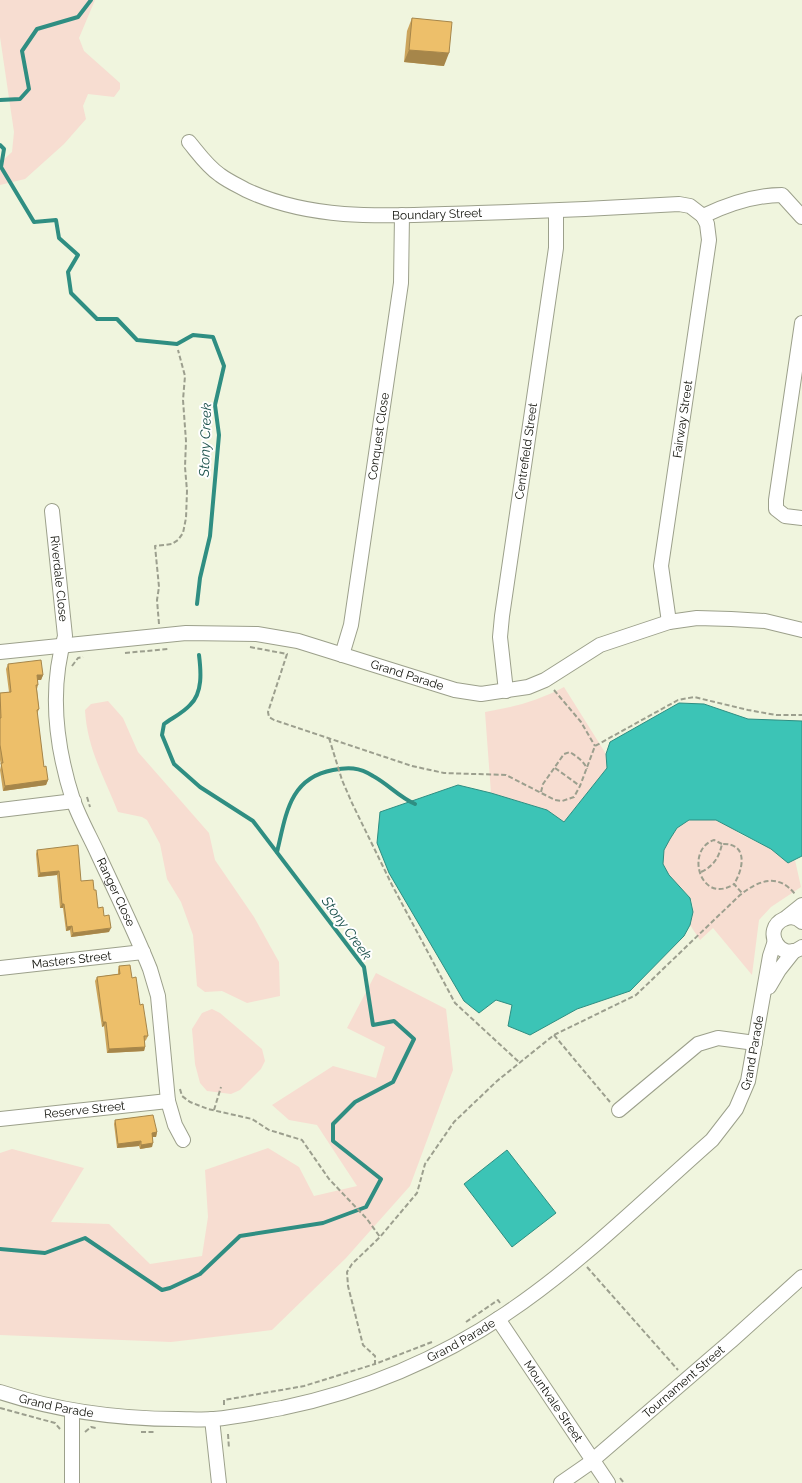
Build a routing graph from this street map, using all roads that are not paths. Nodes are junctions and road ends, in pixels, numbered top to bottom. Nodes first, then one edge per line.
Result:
1 (190, 142) dead end
2 (556, 211) junction
3 (402, 215) junction
4 (703, 216) junction
5 (802, 217) edge
6 (802, 323) edge
7 (52, 511) dead end
8 (802, 518) edge
9 (669, 622) junction
10 (802, 630) edge
11 (63, 645) junction
12 (0, 652) edge
13 (342, 655) junction
14 (506, 691) junction
15 (74, 801) junction
16 (0, 810) edge
17 (800, 900) edge
18 (786, 918) junction
19 (802, 922) edge
20 (775, 941) junction
21 (800, 949) edge
22 (143, 952) junction
23 (0, 968) edge
24 (764, 996) junction
25 (755, 1043) junction
26 (168, 1101) junction
27 (619, 1110) road end
28 (0, 1119) edge
29 (183, 1140) dead end
30 (802, 1277) edge
31 (498, 1319) junction
32 (0, 1392) edge
33 (72, 1411) junction
34 (212, 1419) junction
35 (592, 1460) junction
36 (72, 1483) edge
37 (219, 1483) edge
38 (561, 1483) edge
39 (608, 1483) edge

1 - 3 street, Boundary Street
2 - 3 street, Boundary Street
2 - 4 street, Boundary Street
2 - 14 street, Centrefield Street
3 - 13 street, Conquest Close
4 - 5 street
4 - 9 street, Fairway Street
6 - 8 street
7 - 11 street, Riverdale Close
9 - 10 street, Grand Parade
9 - 14 street, Grand Parade
11 - 12 street, Grand Parade
11 - 13 street, Grand Parade
11 - 15 street, Ranger Close
13 - 14 street, Grand Parade
15 - 16 street
15 - 22 street, Ranger Close
17 - 18 street
18 - 19 street
18 - 20 street, Grand Parade
20 - 21 street
20 - 24 street, Grand Parade
21 - 24 street, Grand Parade
22 - 23 street, Masters Street
22 - 26 street, Ranger Close
24 - 25 street, Grand Parade
25 - 27 street
25 - 31 street, Grand Parade
26 - 28 street, Reserve Street
26 - 29 street, Ranger Close
30 - 35 street, Tournament Street
31 - 34 street, Grand Parade
31 - 35 street, Mountvale Street
32 - 33 street, Grand Parade
33 - 34 street, Grand Parade
33 - 36 street
34 - 37 street
35 - 38 street, Tournament Street
35 - 39 street, Mountvale Street

